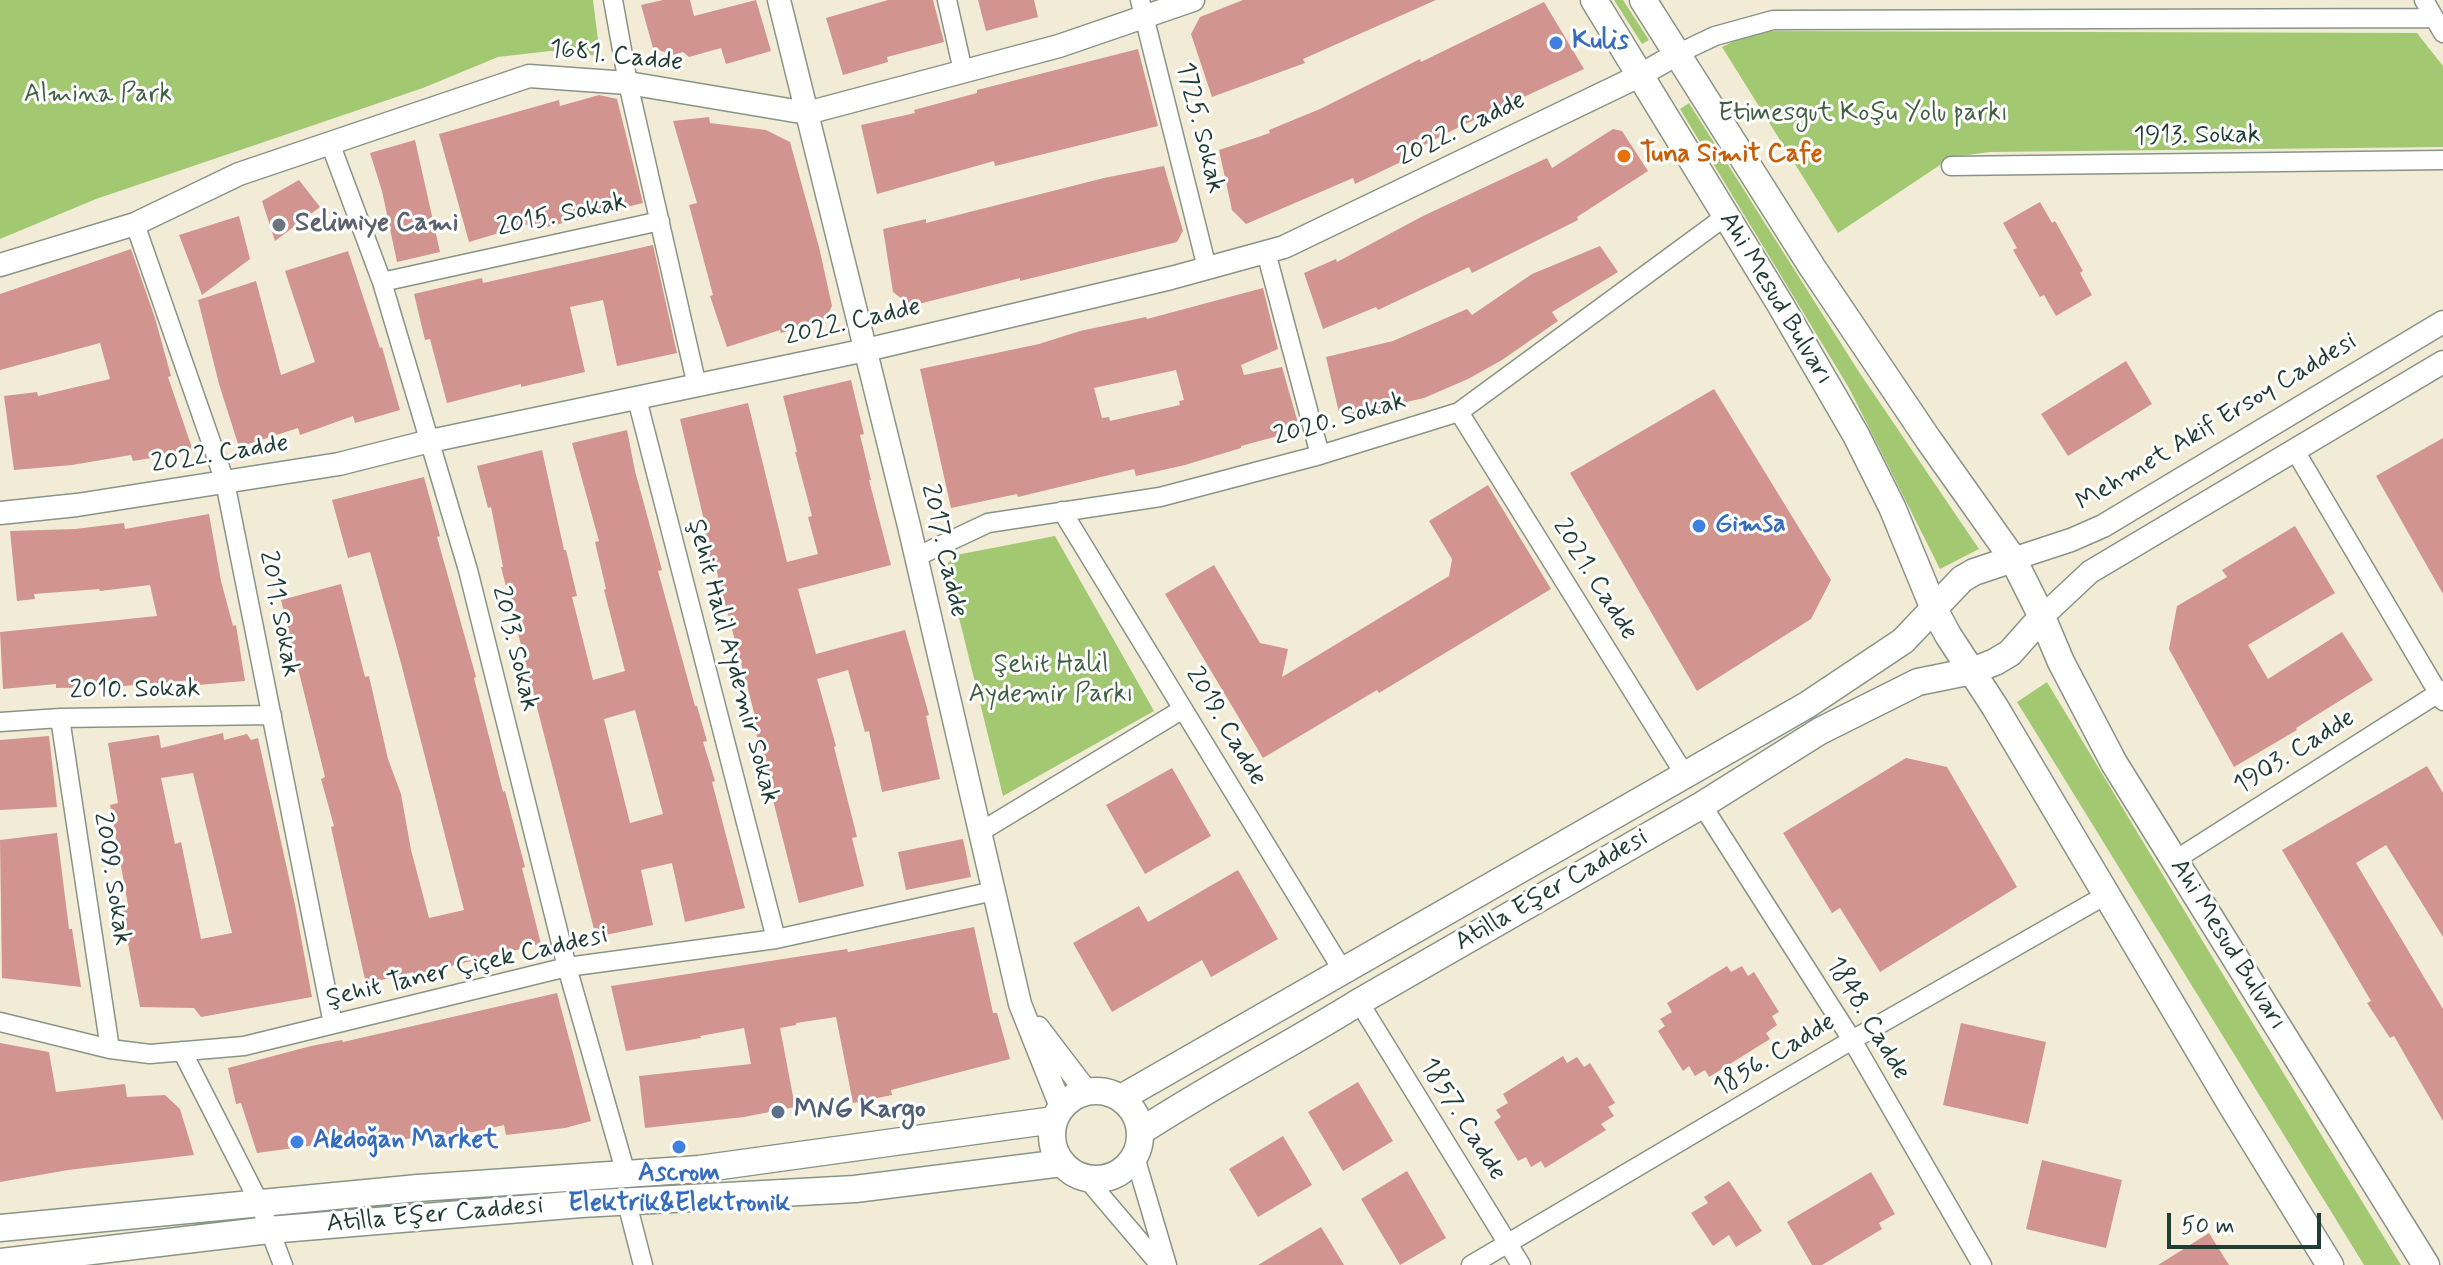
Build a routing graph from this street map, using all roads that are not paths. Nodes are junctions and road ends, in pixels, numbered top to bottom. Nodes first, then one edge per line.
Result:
1 (613, 0) edge
2 (779, 0) edge
3 (947, 0) edge
4 (1193, 0) edge
5 (1594, 0) edge
6 (1643, 0) edge
7 (2119, 0) edge
8 (2424, 0) edge
9 (1143, 9) edge
10 (2120, 20) junction
11 (2438, 25) edge
12 (1677, 54) junction
13 (963, 71) junction
14 (1639, 76) junction
15 (628, 83) junction
16 (807, 113) junction
17 (330, 143) junction
18 (2443, 160) edge
19 (1951, 166) dead end
20 (1726, 216) junction
21 (660, 221) junction
22 (135, 224) junction
23 (1266, 252) junction
24 (0, 265) edge
25 (1207, 268) junction
26 (382, 282) junction
27 (2443, 322) edge
28 (866, 350) junction
29 (2443, 362) edge
30 (697, 386) junction
31 (637, 399) junction
32 (1459, 412) junction
33 (430, 441) junction
34 (2294, 449) junction
35 (1320, 455) junction
36 (225, 482) junction
37 (1062, 511) junction
38 (0, 513) edge
39 (916, 557) junction
40 (2013, 559) junction
41 (1934, 609) junction
42 (2042, 617) junction
43 (1972, 671) junction
44 (2441, 695) edge
45 (1183, 709) junction
46 (272, 715) junction
47 (60, 718) junction
48 (0, 722) edge
49 (1685, 775) junction
50 (1702, 805) junction
51 (980, 832) junction
52 (2175, 860) junction
53 (994, 891) junction
54 (2106, 895) junction
55 (776, 939) junction
56 (567, 967) junction
57 (1343, 971) junction
58 (1359, 1002) junction
59 (1020, 1004) junction
60 (0, 1022) edge
61 (333, 1024) junction
62 (1852, 1040) junction
63 (110, 1049) junction
64 (182, 1051) junction
65 (1086, 1091) junction
66 (1121, 1098) junction
67 (1058, 1114) junction
68 (1137, 1144) junction
69 (1062, 1163) junction
70 (626, 1174) junction
71 (1086, 1178) junction
72 (259, 1202) junction
73 (627, 1203) junction
74 (0, 1228) edge
75 (269, 1230) junction
76 (1508, 1244) junction
77 (11, 1262) edge
78 (283, 1265) edge
79 (643, 1265) edge
80 (1160, 1265) edge
81 (1167, 1265) edge
82 (1471, 1265) edge
83 (1521, 1265) edge
84 (1982, 1265) edge
85 (2330, 1265) edge
86 (2426, 1265) edge

1 - 15 street
2 - 16 street, 2017. Cadde
3 - 13 street
4 - 9 street, 1681. Cadde
5 - 14 main road, Ahi Mesud Bulvarı
6 - 12 main road, Ahi Mesud Bulvarı
7 - 10 street
8 - 11 street
9 - 13 street, 1681. Cadde
9 - 25 street, 1725. Sokak
10 - 11 street
10 - 12 street
12 - 14 street, 2022. Cadde
12 - 40 main road, Ahi Mesud Bulvarı
13 - 16 street, 1681. Cadde
14 - 20 main road, Ahi Mesud Bulvarı
14 - 23 street, 2022. Cadde
15 - 16 street, 1681. Cadde
15 - 17 street, 1681. Cadde
15 - 21 street
16 - 28 street, 2017. Cadde
17 - 22 street, 1681. Cadde
17 - 26 street, 2013. Sokak
18 - 19 street, 1913. Sokak
20 - 32 street, 2020. Sokak
20 - 41 main road, Ahi Mesud Bulvarı
21 - 26 street, 2015. Sokak
21 - 30 street
22 - 24 street, 1681. Cadde
22 - 36 street, 2011. Sokak
23 - 25 street, 2022. Cadde
23 - 35 street
25 - 28 street, 2022. Cadde
26 - 33 street, 2013. Sokak
27 - 40 street, Mehmet Akif Ersoy Caddesi
28 - 30 street, 2022. Cadde
28 - 39 street, 2017. Cadde
29 - 34 street
30 - 31 street, 2022. Cadde
31 - 33 street, 2022. Cadde
31 - 55 street, Şehit Halil Aydemir Sokak
32 - 35 street, 2020. Sokak
32 - 49 street, 2021. Cadde
33 - 36 street, 2022. Cadde
33 - 56 street, 2013. Sokak
34 - 42 street
34 - 44 street
35 - 37 street, 2020. Sokak
36 - 38 street, 2022. Cadde
36 - 46 street, 2011. Sokak
37 - 39 street, 2020. Sokak
37 - 45 street, 2019. Cadde
39 - 51 street, 2017. Cadde
40 - 41 main road
40 - 42 main road, Ahi Mesud Bulvarı
41 - 43 main road, Ahi Mesud Bulvarı
41 - 49 main road, Atilla Eşer Caddesi
42 - 43 main road
42 - 52 main road, Ahi Mesud Bulvarı
43 - 50 main road, Atilla Eşer Caddesi
43 - 54 main road, Ahi Mesud Bulvarı
44 - 52 street, 1903. Cadde
45 - 51 street
45 - 57 street, 2019. Cadde
46 - 47 street, 2010. Sokak
46 - 61 street, 2011. Sokak
47 - 48 street, 2010. Sokak
47 - 63 street, 2009. Sokak
49 - 57 main road, Atilla Eşer Caddesi
50 - 58 main road, Atilla Eşer Caddesi
50 - 62 street, 1848. Cadde
51 - 53 street, 2017. Cadde
52 - 86 main road, Ahi Mesud Bulvarı
53 - 55 street, Şehit Taner Çiçek Caddesi
53 - 59 street, 2017. Cadde
54 - 62 street, 1856. Cadde
54 - 85 main road, Ahi Mesud Bulvarı
55 - 56 street, Şehit Taner Çiçek Caddesi
56 - 61 street, Şehit Taner Çiçek Caddesi
56 - 70 street, 2013. Sokak
57 - 66 main road, Atilla Eşer Caddesi
58 - 68 main road, Atilla Eşer Caddesi
58 - 76 street, 1857. Cadde
59 - 65 street, 2017. Cadde
59 - 67 street, 2017. Cadde
60 - 63 street, Şehit Taner Çiçek Caddesi
61 - 64 street, Şehit Taner Çiçek Caddesi
62 - 76 street, 1856. Cadde
62 - 84 street, 1848. Cadde
63 - 64 street, Şehit Taner Çiçek Caddesi
64 - 72 street
65 - 66 main road
65 - 67 main road
66 - 68 main road
67 - 69 main road
67 - 70 main road, Atilla Eşer Caddesi
68 - 71 main road
68 - 81 street
69 - 71 main road
69 - 73 main road, Atilla Eşer Caddesi
70 - 72 main road, Atilla Eşer Caddesi
71 - 80 street
72 - 74 main road, Atilla Eşer Caddesi
72 - 75 street
73 - 75 main road, Atilla Eşer Caddesi
73 - 79 street
75 - 77 main road, Atilla Eşer Caddesi
75 - 78 street
76 - 82 street, 1856. Cadde
76 - 83 street, 1857. Cadde

